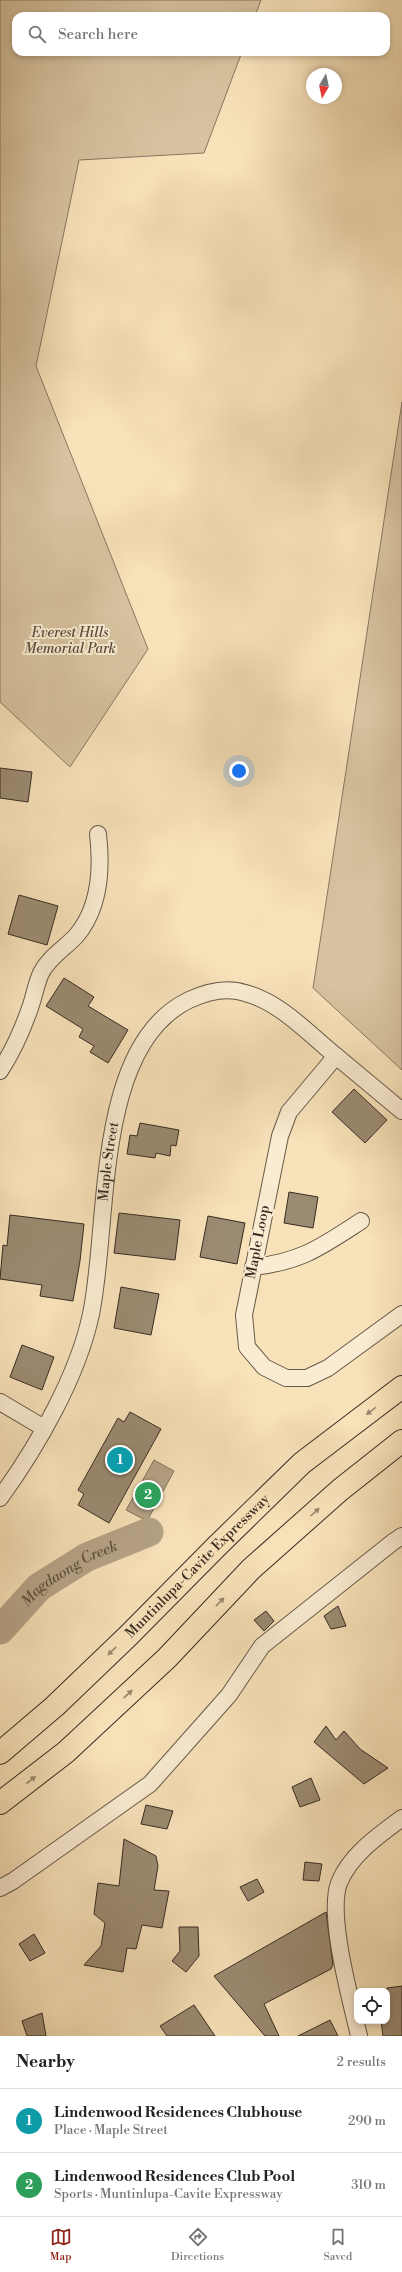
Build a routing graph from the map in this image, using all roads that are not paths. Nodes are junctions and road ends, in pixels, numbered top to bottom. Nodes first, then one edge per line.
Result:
1 (98, 834) dead end
2 (336, 1056) junction
3 (0, 1071) edge
4 (402, 1111) edge
5 (361, 1221) dead end
6 (253, 1267) junction
7 (402, 1314) edge
8 (402, 1387) edge
9 (0, 1402) edge
10 (44, 1428) junction
11 (402, 1441) edge
12 (0, 1498) edge
13 (402, 1536) edge
14 (0, 1752) edge
15 (0, 1803) edge
16 (402, 1818) edge
17 (0, 1888) edge
18 (359, 2036) edge

1 - 3 street
2 - 4 street
2 - 6 street, Maple Loop
2 - 10 street, Maple Street
5 - 6 street
6 - 7 street, Maple Loop
8 -> 14 highway, Muntinlupa-Cavite Expressway
9 - 10 street
10 - 12 street, Maple Street
15 -> 11 highway
13 - 17 street
16 - 18 street

